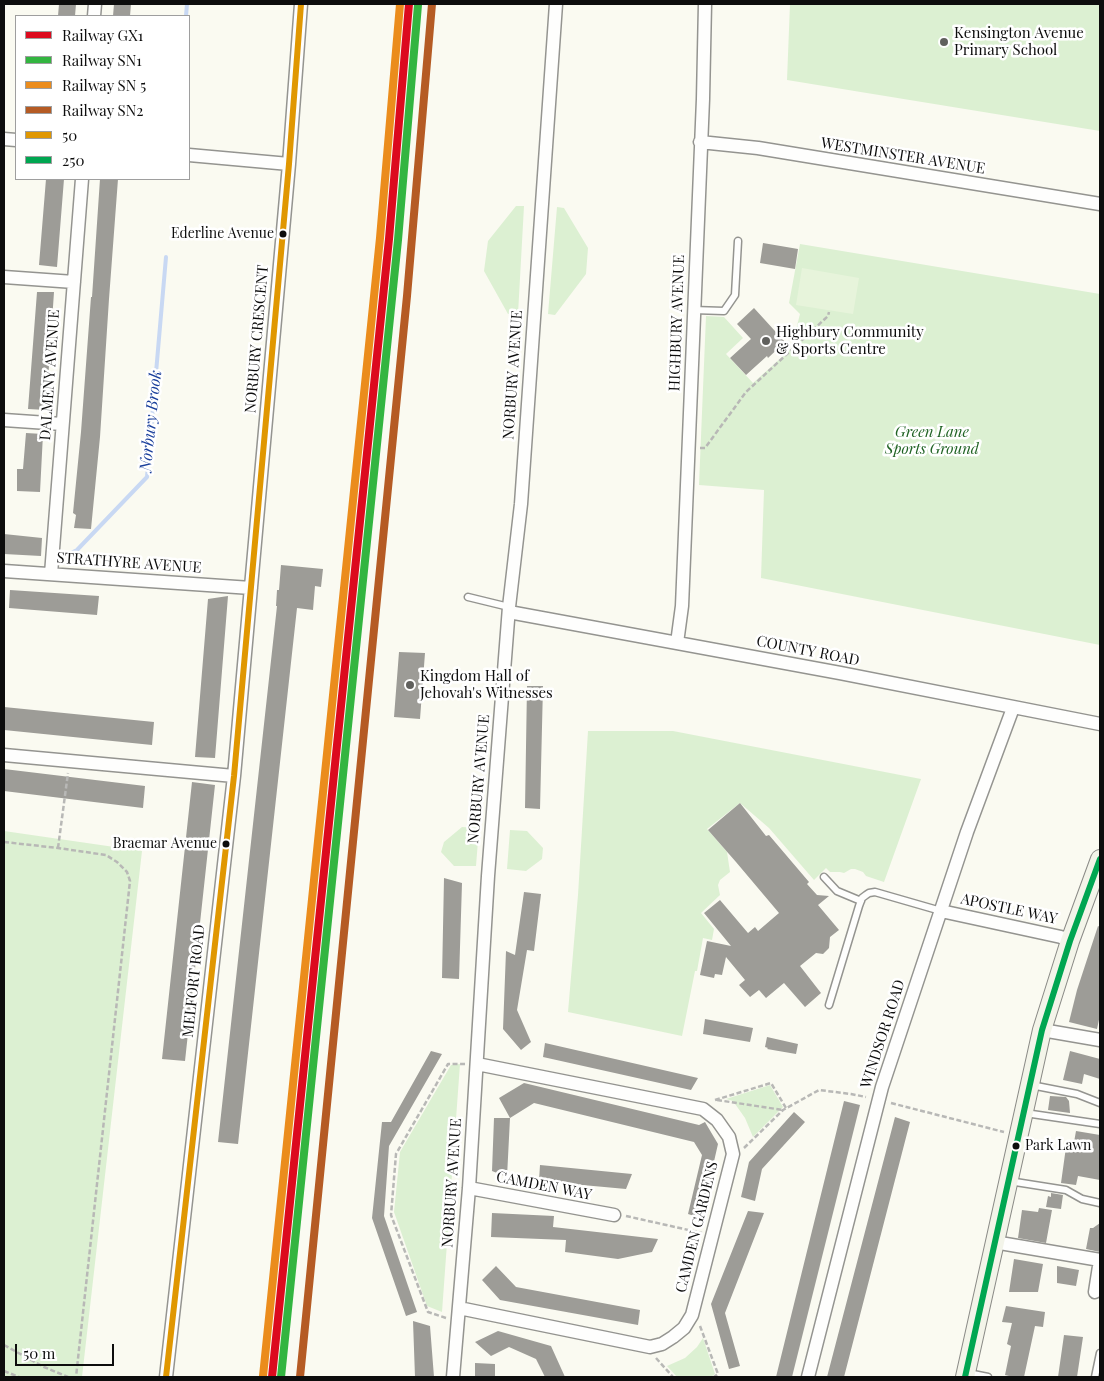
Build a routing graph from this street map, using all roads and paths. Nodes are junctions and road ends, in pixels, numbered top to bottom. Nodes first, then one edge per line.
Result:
1 (301, 4) edge
2 (556, 4) edge
3 (705, 4) edge
4 (700, 142) junction
5 (190, 155) edge
6 (289, 164) junction
7 (82, 180) edge
8 (1100, 204) edge
9 (738, 241) dead end
10 (4, 277) edge
11 (74, 282) junction
12 (693, 310) junction
13 (829, 312) dead end
14 (4, 420) edge
15 (62, 424) junction
16 (688, 448) junction
17 (4, 571) edge
18 (51, 574) junction
19 (251, 588) junction
20 (468, 597) dead end
21 (509, 610) junction
22 (677, 643) junction
23 (1013, 708) junction
24 (1100, 724) edge
25 (4, 754) edge
26 (70, 762) junction
27 (234, 776) junction
28 (4, 842) edge
29 (58, 848) junction
30 (1100, 859) edge
31 (824, 877) dead end
32 (1097, 879) edge
33 (861, 901) junction
34 (941, 911) junction
35 (1070, 941) junction
36 (829, 1005) dead end
37 (1042, 1030) junction
38 (1100, 1040) edge
39 (477, 1064) junction
40 (1030, 1084) junction
41 (715, 1100) junction
42 (1100, 1103) edge
43 (703, 1108) junction
44 (786, 1108) dead end
45 (783, 1110) dead end
46 (1023, 1113) junction
47 (1100, 1124) edge
48 (1008, 1181) junction
49 (468, 1188) junction
50 (1100, 1203) edge
51 (614, 1215) joint
52 (713, 1235) junction
53 (994, 1242) junction
54 (1095, 1292) dead end
55 (459, 1308) junction
56 (692, 1315) junction
57 (457, 1322) junction
58 (4, 1345) edge
59 (650, 1347) junction
60 (1100, 1353) edge
61 (4, 1371) edge
62 (965, 1375) edge
63 (19, 1377) edge
64 (68, 1377) edge
65 (76, 1377) edge
66 (166, 1377) edge
67 (453, 1377) edge
68 (673, 1377) edge
69 (714, 1377) edge
70 (808, 1377) edge
71 (988, 1377) edge
72 (1095, 1377) edge

1 - 6 street, NORBURY CRESCENT
2 - 21 street, NORBURY AVENUE
3 - 4 street, HIGHBURY AVENUE
4 - 8 street, WESTMINSTER AVENUE
4 - 12 street, HIGHBURY AVENUE
5 - 6 street
6 - 19 street, NORBURY CRESCENT
7 - 11 street, DALMENY AVENUE
9 - 12 lane
10 - 11 street
11 - 15 street, DALMENY AVENUE
12 - 16 street, HIGHBURY AVENUE
13 - 16 path
14 - 15 street
15 - 18 street, DALMENY AVENUE
16 - 22 street, HIGHBURY AVENUE
17 - 18 street, STRATHYRE AVENUE
18 - 19 street, STRATHYRE AVENUE
19 - 27 street, MELFORT ROAD
20 - 21 lane
21 - 22 street, COUNTY ROAD
21 - 39 street, NORBURY AVENUE
22 - 23 street, COUNTY ROAD
23 - 24 street, COUNTY ROAD
23 - 34 street, WINDSOR ROAD
25 - 26 street
26 - 27 street
26 - 29 path
27 - 66 street, MELFORT ROAD
28 - 29 path
29 - 65 path
30 - 32 main road
31 - 33 lane
32 - 35 main road
33 - 34 lane
33 - 36 lane
34 - 35 street, APOSTLE WAY
34 - 70 street, WINDSOR ROAD
35 - 37 main road
37 - 38 street
37 - 40 main road
39 - 43 street
39 - 49 street, NORBURY AVENUE
39 - 57 path
40 - 42 lane
40 - 46 main road
41 - 43 path
41 - 44 path
41 - 45 path
43 - 52 street, CAMDEN GARDENS
46 - 47 lane
46 - 48 main road
48 - 50 lane
48 - 53 main road
49 - 51 street, CAMDEN WAY
49 - 55 street, NORBURY AVENUE
51 - 52 path
52 - 56 street, CAMDEN GARDENS
53 - 54 street
53 - 62 main road
55 - 57 street, NORBURY AVENUE
55 - 59 street
56 - 59 street, CAMDEN GARDENS
56 - 69 path
57 - 67 street, NORBURY AVENUE
58 - 64 path
59 - 68 path
60 - 72 lane
61 - 63 path
62 - 71 lane

